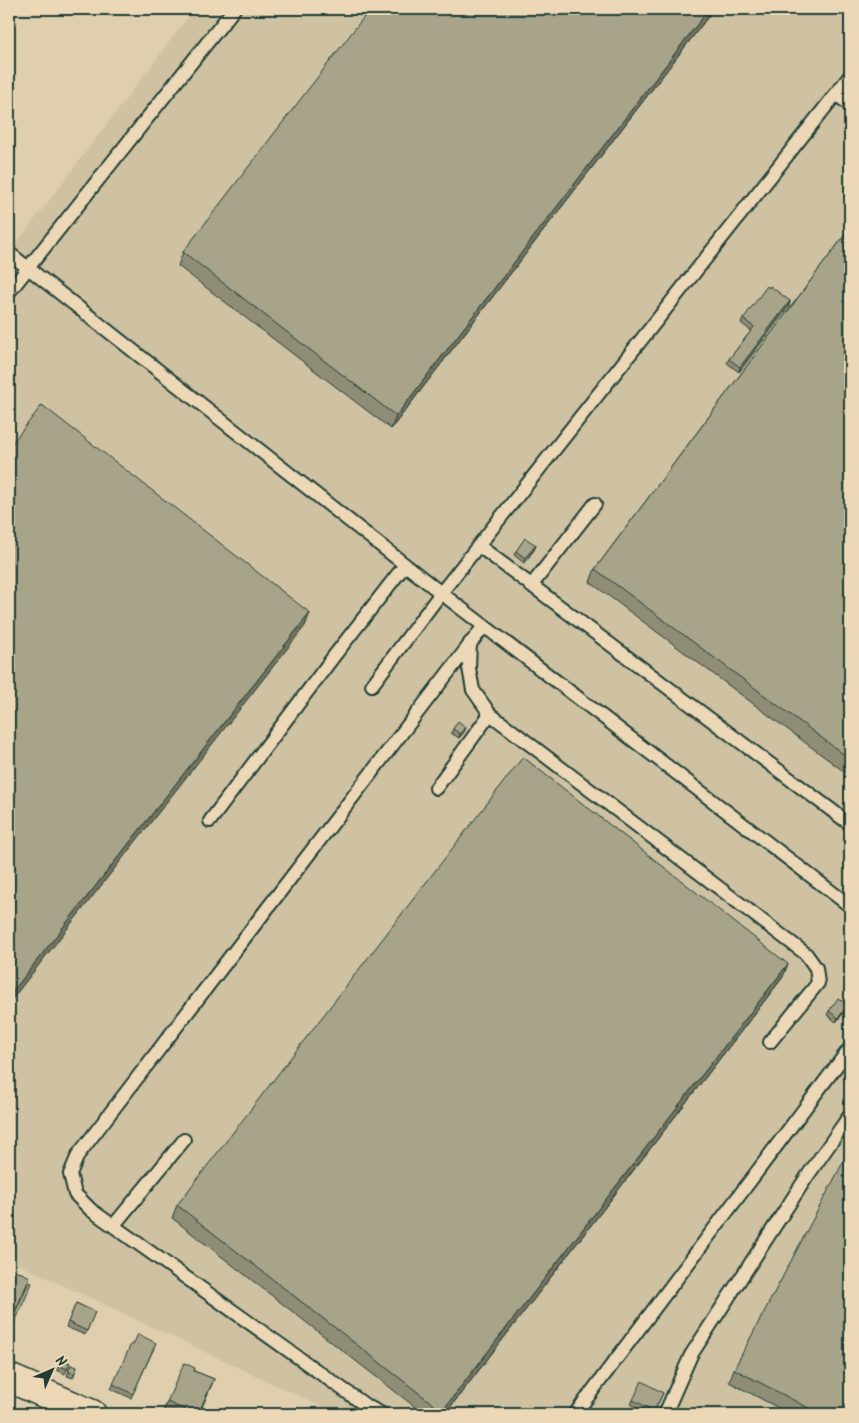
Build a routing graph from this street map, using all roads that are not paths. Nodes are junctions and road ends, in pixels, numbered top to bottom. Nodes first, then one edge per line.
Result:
1 (234, 9) edge
2 (850, 76) edge
3 (836, 94) junction
4 (850, 104) edge
5 (9, 253) edge
6 (28, 268) junction
7 (9, 292) edge
8 (595, 504) dead end
9 (479, 546) junction
10 (405, 565) junction
11 (531, 586) junction
12 (441, 593) junction
13 (484, 626) junction
14 (470, 643) junction
15 (372, 685) dead end
16 (490, 714) junction
17 (436, 788) dead end
18 (210, 822) dead end
19 (850, 824) edge
20 (850, 906) edge
21 (770, 1042) dead end
22 (850, 1048) edge
23 (850, 1114) edge
24 (184, 1140) dead end
25 (114, 1225) junction
26 (9, 1378) edge
27 (92, 1414) edge
28 (382, 1414) edge
29 (574, 1414) edge
30 (665, 1414) edge

1 - 6 lane
2 - 3 lane
3 - 4 lane
3 - 9 lane
5 - 6 lane
6 - 7 lane
6 - 10 lane
8 - 11 lane
9 - 11 lane
9 - 12 lane
10 - 12 lane
10 - 18 lane
11 - 19 lane
12 - 13 lane
12 - 15 lane
13 - 14 lane
13 - 20 lane
14 - 16 lane
14 - 25 lane
16 - 17 lane
16 - 21 lane
22 - 29 lane
23 - 30 lane
24 - 25 lane
25 - 28 lane
26 - 27 street

